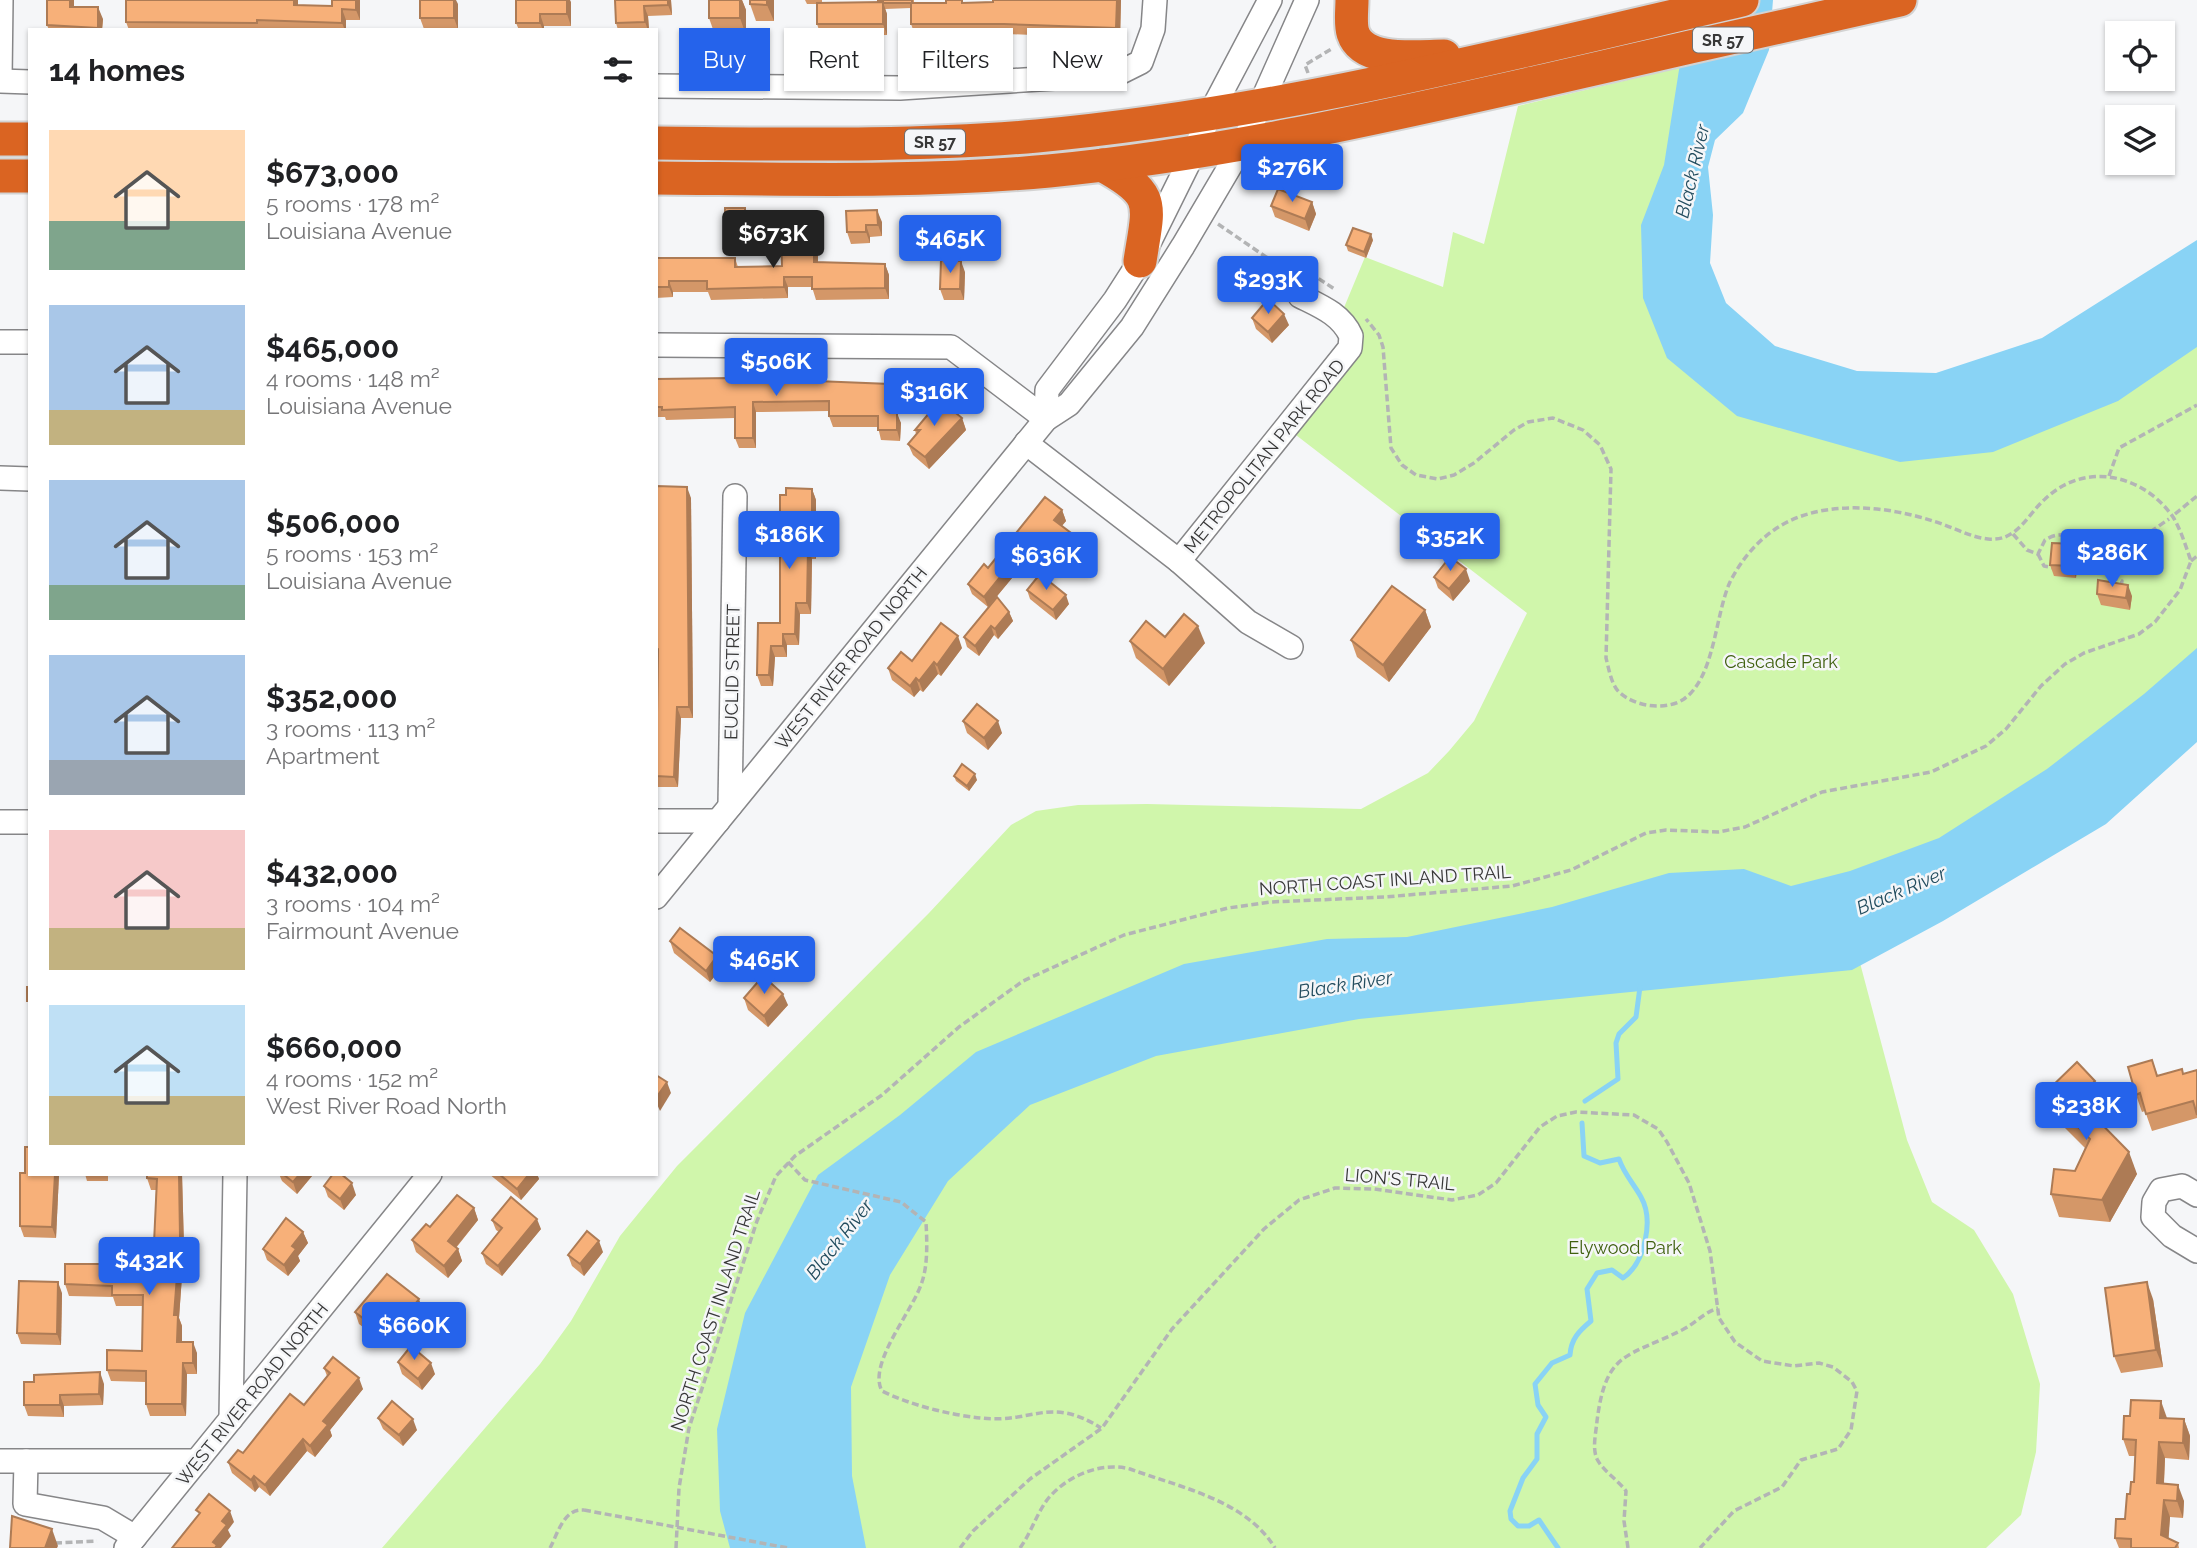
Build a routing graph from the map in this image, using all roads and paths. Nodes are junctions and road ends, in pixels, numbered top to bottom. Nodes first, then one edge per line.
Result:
1 (1, 0) edge
2 (1155, 0) edge
3 (1270, 0) edge
4 (1307, 0) edge
5 (1352, 0) edge
6 (1742, 0) edge
7 (1900, 0) edge
8 (1354, 35) junction
9 (1492, 57) junction
10 (0, 80) edge
11 (28, 82) edge
12 (658, 86) edge
13 (1300, 99) junction
14 (1259, 107) junction
15 (1211, 112) junction
16 (0, 139) edge
17 (28, 139) edge
18 (658, 143) edge
19 (1242, 146) junction
20 (1195, 152) junction
21 (1102, 165) junction
22 (0, 176) edge
23 (28, 176) edge
24 (658, 178) edge
25 (1214, 221) dead end
26 (1140, 261) junction
27 (1340, 293) dead end
28 (1300, 296) dead end
29 (1358, 312) dead end
30 (0, 342) edge
31 (28, 342) edge
32 (658, 345) edge
33 (2197, 405) edge
34 (1046, 419) junction
35 (1026, 443) junction
36 (2109, 476) junction
37 (0, 478) edge
38 (28, 479) edge
39 (734, 496) dead end
40 (2197, 496) edge
41 (2175, 514) dead end
42 (2169, 519) dead end
43 (2013, 534) junction
44 (2090, 549) junction
45 (2101, 550) junction
46 (2065, 553) edge
47 (2038, 554) junction
48 (2197, 556) edge
49 (1179, 561) junction
50 (2054, 561) edge
51 (2191, 561) junction
52 (2120, 592) edge
53 (1291, 647) dead end
54 (724, 814) junction
55 (658, 821) edge
56 (0, 822) edge
57 (28, 822) edge
58 (658, 895) edge
59 (788, 1161) junction
60 (235, 1176) edge
61 (428, 1176) edge
62 (2197, 1195) edge
63 (2197, 1251) edge
64 (1718, 1308) junction
65 (231, 1419) junction
66 (1102, 1428) junction
67 (0, 1461) edge
68 (26, 1461) junction
69 (197, 1461) junction
70 (42, 1539) edge
71 (97, 1541) dead end
72 (130, 1542) edge
73 (550, 1548) edge
74 (676, 1548) edge
75 (788, 1548) edge
76 (960, 1548) edge
77 (1020, 1548) edge
78 (1275, 1548) edge
79 (1629, 1548) edge
80 (1700, 1548) edge

1 - 10 street
2 - 12 street
3 - 15 street
4 - 14 street, WEST RIVER ROAD NORTH
5 - 8 highway
6 - 9 highway, SR 57
7 - 19 highway, SR 57
8 - 9 highway
8 - 13 path
9 - 13 highway, SR 57
10 - 11 street
13 - 14 highway, SR 57
14 - 15 highway, SR 57
14 - 19 street, WEST RIVER ROAD NORTH
15 - 18 highway, SR 57
15 - 20 street
16 - 17 highway
19 - 20 highway, SR 57
19 - 34 street, WEST RIVER ROAD NORTH
20 - 21 highway, SR 57
20 - 26 street
21 - 24 highway, SR 57
21 - 26 highway
22 - 23 highway
25 - 27 path
26 - 34 street
28 - 49 street, METROPOLITAN PARK ROAD
29 - 43 path
30 - 31 street
32 - 34 street
33 - 36 path
34 - 35 street, WEST RIVER ROAD NORTH
35 - 49 street
35 - 54 street, WEST RIVER ROAD NORTH
36 - 43 path
36 - 51 path
37 - 38 street
39 - 54 street, EUCLID STREET
40 - 41 path
42 - 45 path
43 - 47 path
44 - 45 path
44 - 46 path
44 - 47 path
45 - 52 path
47 - 50 path
48 - 51 path
49 - 53 street
51 - 59 path, NORTH COAST INLAND TRAIL
54 - 55 street
54 - 58 street, WEST RIVER ROAD NORTH
56 - 57 street
59 - 66 path
59 - 74 path, NORTH COAST INLAND TRAIL
60 - 65 street
61 - 65 street, WEST RIVER ROAD NORTH
62 - 63 street
64 - 66 path, LION'S TRAIL
64 - 79 path
64 - 80 path, LION'S TRAIL
65 - 69 street, WEST RIVER ROAD NORTH
66 - 76 path, LION'S TRAIL
67 - 68 street
68 - 69 street
68 - 72 street
69 - 72 street, WEST RIVER ROAD NORTH
70 - 71 path
73 - 75 path, bridge
77 - 78 path

